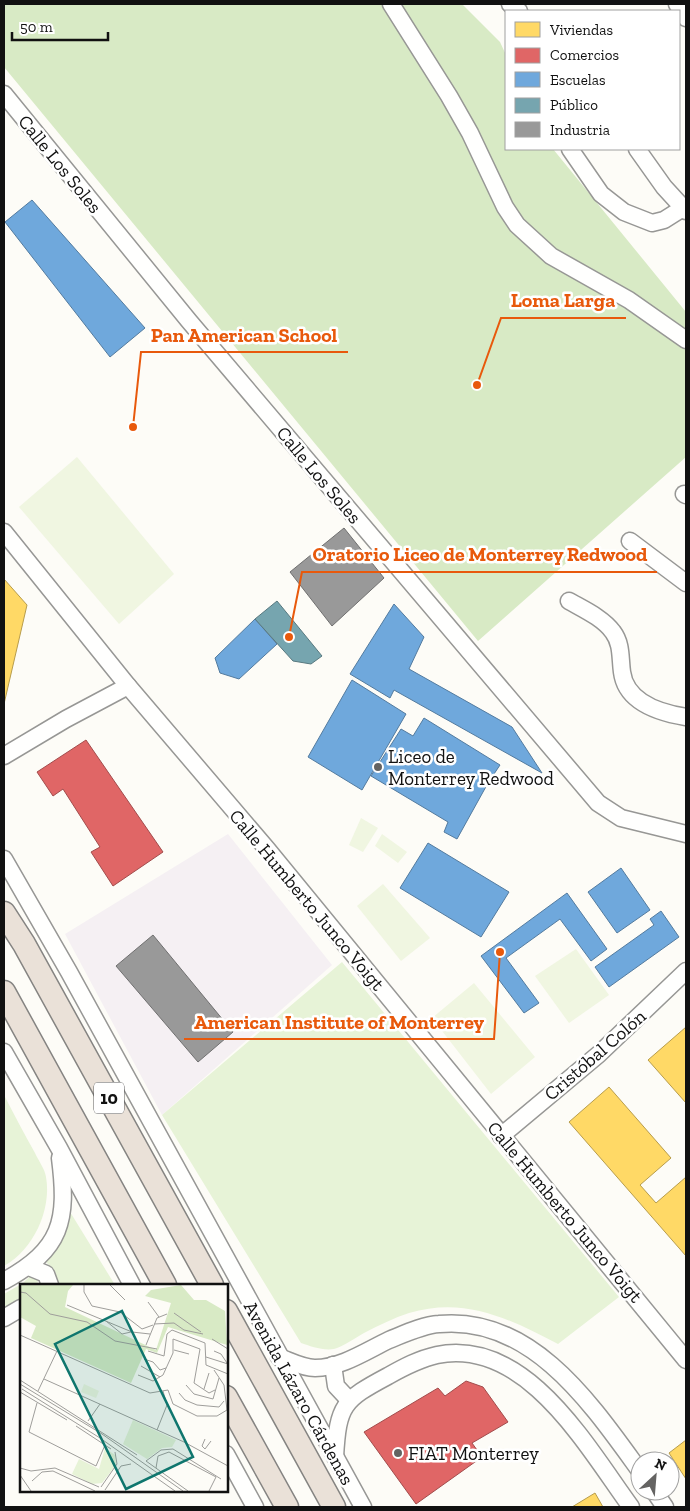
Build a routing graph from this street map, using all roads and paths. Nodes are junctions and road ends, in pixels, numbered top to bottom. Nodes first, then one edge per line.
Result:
1 (391, 4) edge
2 (677, 4) edge
3 (686, 18) edge
4 (4, 94) edge
5 (571, 150) edge
6 (638, 150) edge
7 (685, 209) edge
8 (686, 340) edge
9 (4, 532) edge
10 (630, 541) dead end
11 (686, 583) edge
12 (569, 601) dead end
13 (128, 686) junction
14 (686, 717) edge
15 (4, 756) edge
16 (680, 833) edge
17 (686, 844) edge
18 (4, 859) edge
19 (4, 913) edge
20 (686, 971) edge
21 (4, 992) edge
22 (4, 1054) edge
23 (507, 1131) junction
24 (59, 1148) junction
25 (29, 1266) junction
26 (4, 1281) edge
27 (50, 1284) edge
28 (131, 1284) edge
29 (164, 1284) edge
30 (211, 1284) edge
31 (20, 1309) edge
32 (228, 1315) edge
33 (4, 1318) edge
34 (279, 1357) junction
35 (686, 1360) edge
36 (332, 1365) junction
37 (348, 1400) junction
38 (228, 1401) edge
39 (335, 1457) junction
40 (228, 1458) edge
41 (630, 1458) edge
42 (255, 1507) edge
43 (287, 1507) edge
44 (334, 1507) edge
45 (363, 1507) edge
46 (631, 1507) edge

1 - 8 street
2 - 3 street
4 - 16 street, Calle Los Soles
5 - 7 street
6 - 7 street
9 - 13 street, Calle Humberto Junco Voigt
10 - 11 street
12 - 14 street
13 - 15 street
13 - 23 street, Calle Humberto Junco Voigt
16 - 17 street
18 - 34 street, Avenida Lázaro Cárdenas
19 - 30 highway, 10
20 - 23 street, Cristóbal Colón
21 - 29 highway, 10
22 - 24 street
23 - 35 street, Calle Humberto Junco Voigt
24 - 25 street
24 - 28 street
25 - 26 street
25 - 27 street
31 - 33 street
32 - 44 highway, Avenida Lázaro Cárdenas
34 - 36 street
34 - 39 street, Avenida Lázaro Cárdenas
36 - 37 street
36 - 41 street
37 - 39 street
37 - 46 street
38 - 43 highway
39 - 45 street, Avenida Lázaro Cárdenas
40 - 42 street

